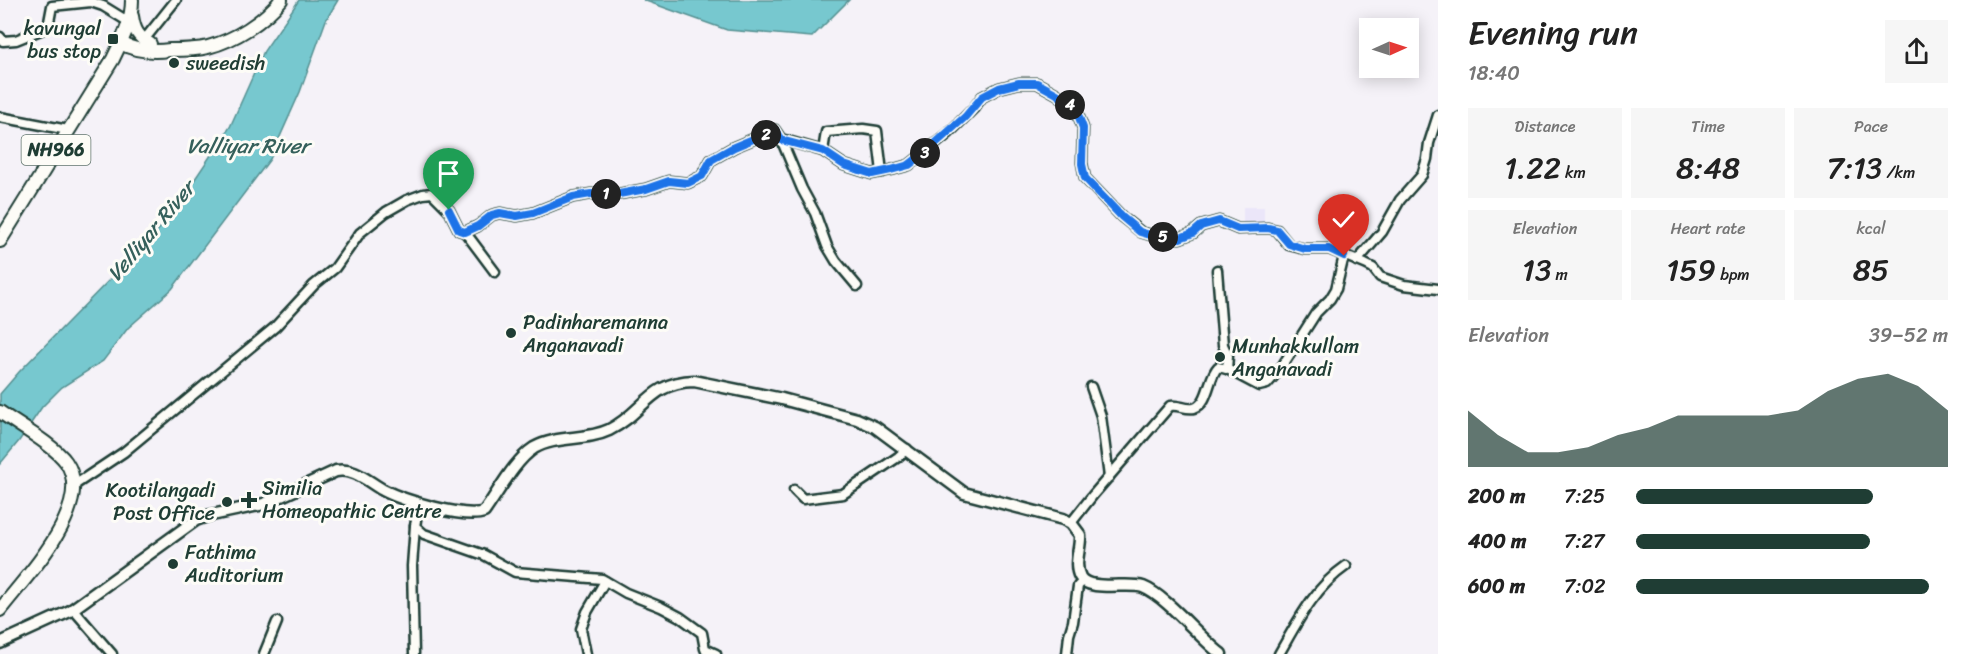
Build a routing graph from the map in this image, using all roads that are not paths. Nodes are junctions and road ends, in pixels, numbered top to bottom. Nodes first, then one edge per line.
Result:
1 (176, 0) edge
2 (271, 0) edge
3 (281, 0) edge
4 (131, 11) edge
5 (0, 37) edge
6 (122, 40) junction
7 (148, 45) junction
8 (112, 59) junction
9 (1438, 115) edge
10 (0, 117) edge
11 (68, 130) junction
12 (781, 140) junction
13 (823, 151) junction
14 (882, 172) junction
15 (465, 232) junction
16 (0, 241) edge
17 (1344, 256) junction
18 (1357, 261) junction
19 (1217, 270) dead end
20 (495, 272) dead end
21 (857, 286) dead end
22 (1438, 289) edge
23 (1227, 369) junction
24 (1091, 387) dead end
25 (0, 412) edge
26 (907, 449) junction
27 (1108, 477) junction
28 (73, 486) junction
29 (794, 490) dead end
30 (419, 503) junction
31 (1071, 523) junction
32 (415, 526) junction
33 (1346, 566) dead end
34 (1083, 580) junction
35 (605, 581) junction
36 (73, 609) junction
37 (0, 610) edge
38 (277, 622) dead end
39 (0, 643) edge
40 (112, 654) edge
41 (264, 654) edge
42 (414, 654) edge
43 (586, 654) edge
44 (716, 654) edge
45 (1067, 654) edge
46 (1221, 654) edge
47 (1279, 654) edge

1 - 7 street
2 - 7 highway
3 - 7 highway
4 - 5 street
4 - 6 highway
4 - 7 highway
6 - 7 highway
6 - 8 highway
7 - 8 highway
8 - 11 highway, NH966
9 - 18 street
10 - 11 street
11 - 16 highway, NH966
12 - 13 street
12 - 15 street
12 - 21 street
13 - 14 street
13 - 14 street
14 - 17 street
15 - 20 street
15 - 28 street
17 - 18 street
17 - 23 street
18 - 22 street
19 - 23 street
23 - 27 street
24 - 27 street
25 - 28 highway
26 - 29 street
26 - 30 main road
26 - 31 main road
27 - 31 street
28 - 37 highway
30 - 32 street
30 - 36 main road
31 - 34 main road
32 - 35 street
32 - 42 street
33 - 47 street
34 - 45 street
34 - 46 main road
35 - 43 street
35 - 44 street
36 - 39 main road
36 - 40 street
38 - 41 street

